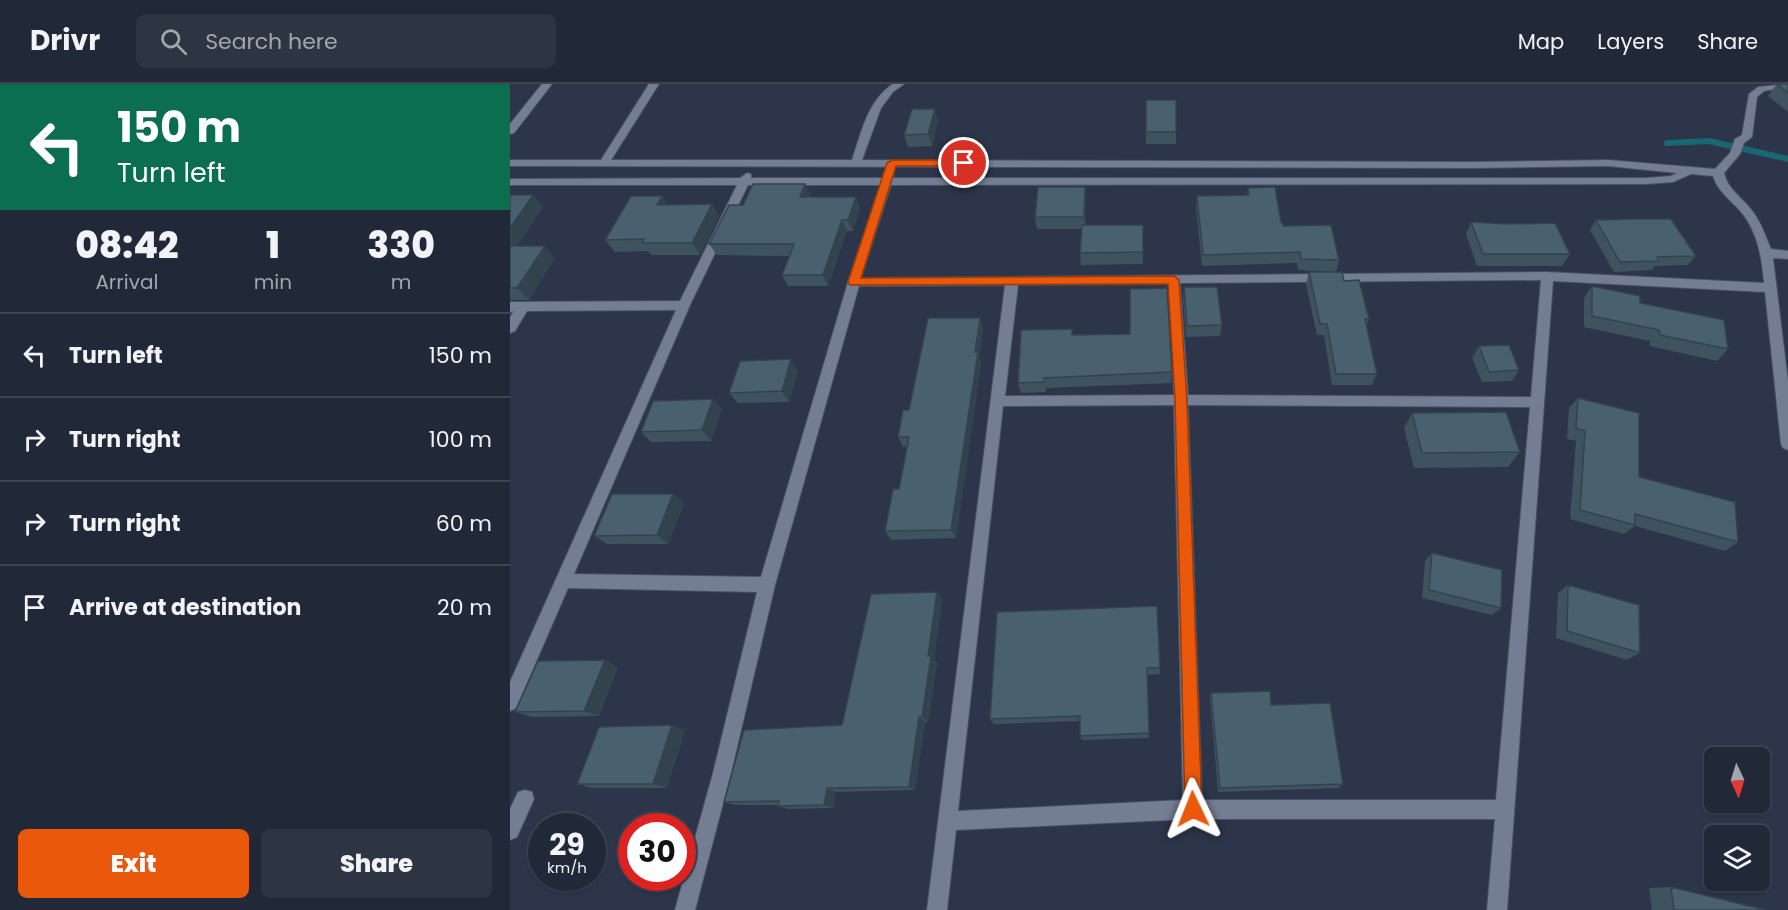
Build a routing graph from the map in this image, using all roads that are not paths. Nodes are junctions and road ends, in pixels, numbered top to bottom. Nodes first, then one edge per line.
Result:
1 (547, 84) edge
2 (654, 84) edge
3 (899, 84) edge
4 (1788, 84) edge
5 (510, 131) edge
6 (510, 163) edge
7 (604, 163) junction
8 (856, 163) junction
9 (892, 163) junction
10 (751, 164) junction
11 (1690, 170) junction
12 (1718, 173) junction
13 (886, 181) junction
14 (510, 182) edge
15 (744, 183) junction
16 (1767, 253) junction
17 (1788, 255) edge
18 (1547, 276) junction
19 (1012, 280) junction
20 (1174, 280) junction
21 (854, 282) junction
22 (1772, 288) junction
23 (684, 304) junction
24 (517, 307) edge
25 (510, 328) edge
26 (1181, 400) junction
27 (997, 401) junction
28 (1538, 402) junction
29 (1788, 444) edge
30 (564, 581) junction
31 (767, 585) junction
32 (510, 702) edge
33 (525, 799) dead end
34 (1193, 809) junction
35 (1506, 810) junction
36 (949, 821) junction
37 (510, 830) edge
38 (685, 910) edge
39 (937, 910) edge
40 (1497, 910) edge

1 - 5 street
2 - 7 street
3 - 8 street
4 - 12 street
6 - 7 street
7 - 10 street
8 - 9 street
8 - 10 street
9 - 11 street
9 - 13 street
10 - 15 street
11 - 12 street
11 - 13 street
12 - 16 street
13 - 15 street
13 - 21 street
14 - 15 street
15 - 23 street
16 - 17 street
16 - 22 street
18 - 20 street
18 - 22 street
18 - 28 street
19 - 20 street
19 - 21 street
19 - 27 street
20 - 26 street
21 - 31 street
22 - 29 street
23 - 24 street
23 - 30 street
24 - 25 street
26 - 27 street
26 - 28 street
26 - 34 street
27 - 36 street
28 - 35 street
30 - 31 street
30 - 32 street
31 - 38 street
33 - 37 street
34 - 35 street
34 - 36 street
35 - 40 street
36 - 39 street

